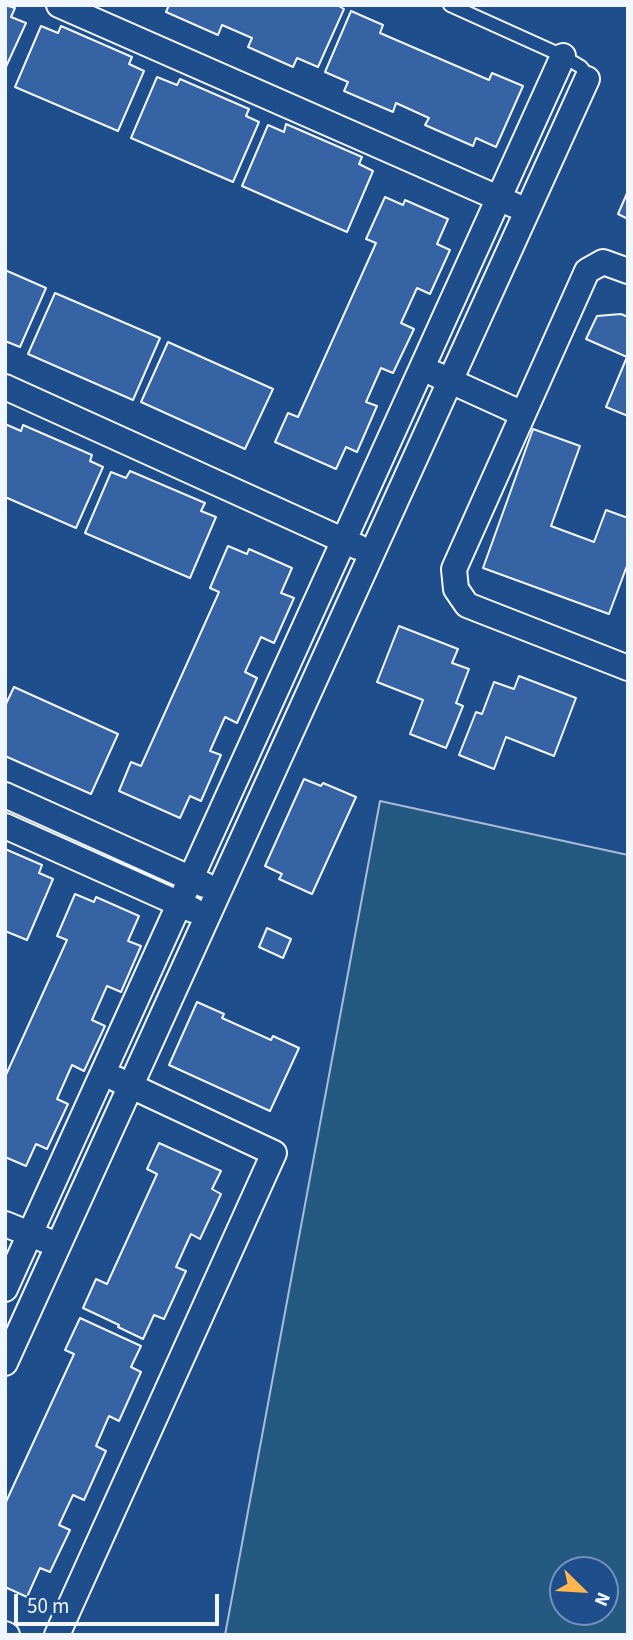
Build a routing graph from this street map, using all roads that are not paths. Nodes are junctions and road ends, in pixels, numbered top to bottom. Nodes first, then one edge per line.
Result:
1 (59, 5) edge
2 (450, 5) edge
3 (563, 56) junction
4 (587, 79) joint
5 (499, 198) junction
6 (527, 211) junction
7 (628, 271) edge
8 (422, 369) junction
9 (449, 381) junction
10 (5, 387) edge
11 (523, 414) junction
12 (344, 540) junction
13 (372, 553) junction
14 (628, 668) edge
15 (5, 795) edge
16 (5, 826) edge
17 (191, 879) junction
18 (219, 891) junction
19 (180, 903) junction
20 (207, 918) junction
21 (103, 1073) junction
22 (131, 1086) junction
23 (5, 1224) edge
24 (30, 1234) junction
25 (58, 1246) junction
26 (5, 1289) edge
27 (5, 1363) edge
28 (57, 1635) edge

1 - 5 street
2 - 3 lane
3 - 4 lane
3 - 5 street
4 - 6 street
5 - 6 street
5 - 8 street
6 - 9 street
7 - 11 street
8 - 9 street
8 - 12 street
9 - 11 street
9 - 13 street
10 - 12 street
11 - 14 street
12 - 13 street
12 - 17 street
13 - 18 street
15 - 17 street
16 - 19 street
17 - 18 street
17 - 19 street
18 - 20 street
19 - 20 street
19 - 21 street
20 - 22 street
21 - 22 street
21 - 24 street
22 - 25 street
22 - 28 street
23 - 24 street
24 - 25 street
24 - 26 street
25 - 27 street

